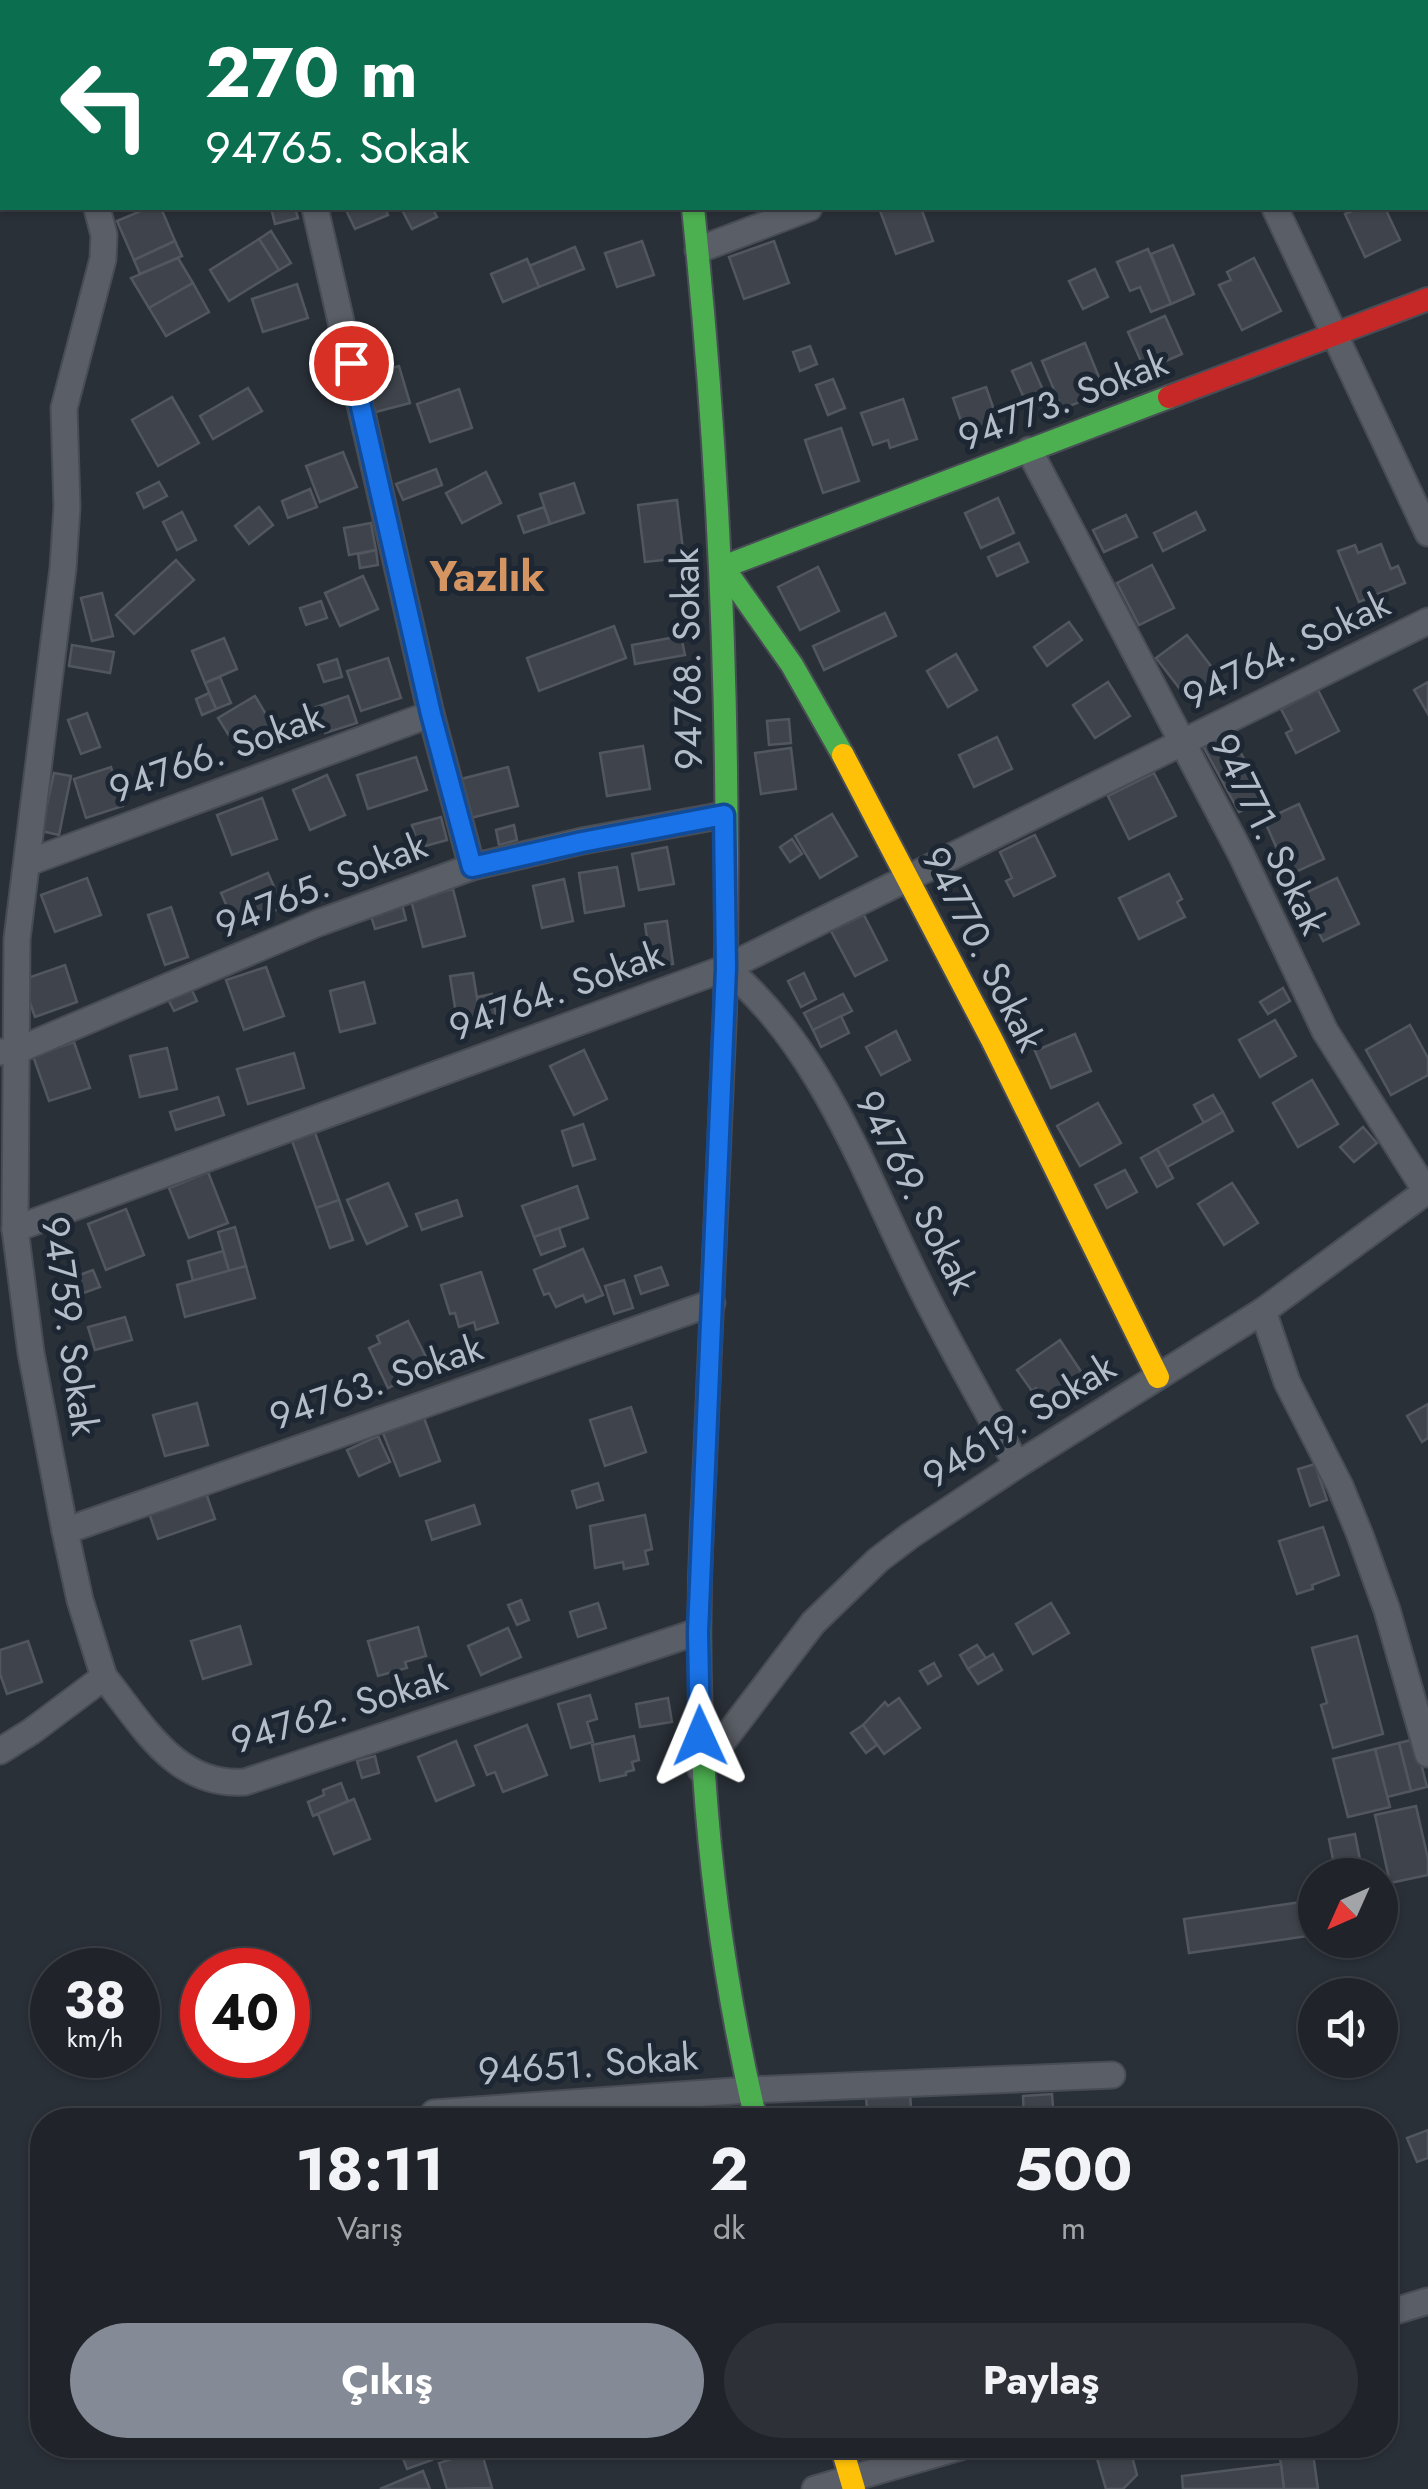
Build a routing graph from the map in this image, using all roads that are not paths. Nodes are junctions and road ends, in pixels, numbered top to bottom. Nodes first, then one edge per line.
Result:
1 (98, 210) edge
2 (315, 210) edge
3 (693, 210) edge
4 (804, 210) edge
5 (1276, 210) edge
6 (698, 250) junction
7 (1428, 299) edge
8 (1335, 333) junction
9 (1029, 450) junction
10 (1428, 533) edge
11 (723, 568) junction
12 (1428, 621) edge
13 (431, 714) junction
14 (1182, 743) junction
15 (724, 815) junction
16 (28, 863) junction
17 (472, 867) junction
18 (908, 878) junction
19 (726, 968) junction
20 (8, 1051) edge
21 (1427, 1190) edge
22 (15, 1229) junction
23 (712, 1303) junction
24 (1263, 1310) junction
25 (1158, 1377) junction
26 (1017, 1465) junction
27 (65, 1531) junction
28 (698, 1632) junction
29 (104, 1678) junction
30 (0, 1750) edge
31 (1428, 1754) edge
32 (701, 1770) junction
33 (1112, 2076) dead end
34 (748, 2090) junction
35 (491, 2108) edge
36 (753, 2108) edge
37 (1428, 2301) edge
38 (1398, 2310) edge
39 (844, 2458) edge
40 (928, 2458) edge
41 (852, 2483) edge
42 (815, 2489) edge

1 - 16 street, 94759. Sokak
2 - 13 street
3 - 6 street, 94768. Sokak
4 - 6 street
5 - 8 street
6 - 11 street, 94768. Sokak
7 - 8 street, 94773. Sokak
8 - 9 street, 94773. Sokak
8 - 10 street
9 - 11 street, 94773. Sokak
9 - 14 street, 94771. Sokak
11 - 15 street, 94768. Sokak
11 - 18 street, 94770. Sokak
12 - 14 street, 94764. Sokak
13 - 16 street, 94766. Sokak
13 - 17 street
14 - 18 street, 94764. Sokak
14 - 21 street, 94771. Sokak
15 - 17 street, 94765. Sokak
15 - 19 street, 94768. Sokak
16 - 20 street, 94759. Sokak
17 - 20 street, 94765. Sokak
18 - 19 street, 94764. Sokak
18 - 25 street, 94770. Sokak
19 - 22 street, 94764. Sokak
19 - 23 street, 94768. Sokak
19 - 26 street, 94769. Sokak
20 - 22 street, 94759. Sokak
21 - 24 street, 94619. Sokak
22 - 27 street, 94759. Sokak
23 - 27 street, 94763. Sokak
23 - 28 street, 94768. Sokak
24 - 25 street, 94619. Sokak
24 - 31 street
25 - 26 street, 94619. Sokak
26 - 32 street, 94619. Sokak
27 - 29 street, 94759. Sokak
28 - 29 street, 94762. Sokak
28 - 32 street, 94768. Sokak
29 - 30 street
32 - 34 street, 94768. Sokak
33 - 34 street, 94651. Sokak
34 - 35 street, 94651. Sokak
34 - 36 street, 94768. Sokak
37 - 38 street
39 - 41 street
40 - 41 street
41 - 42 street

